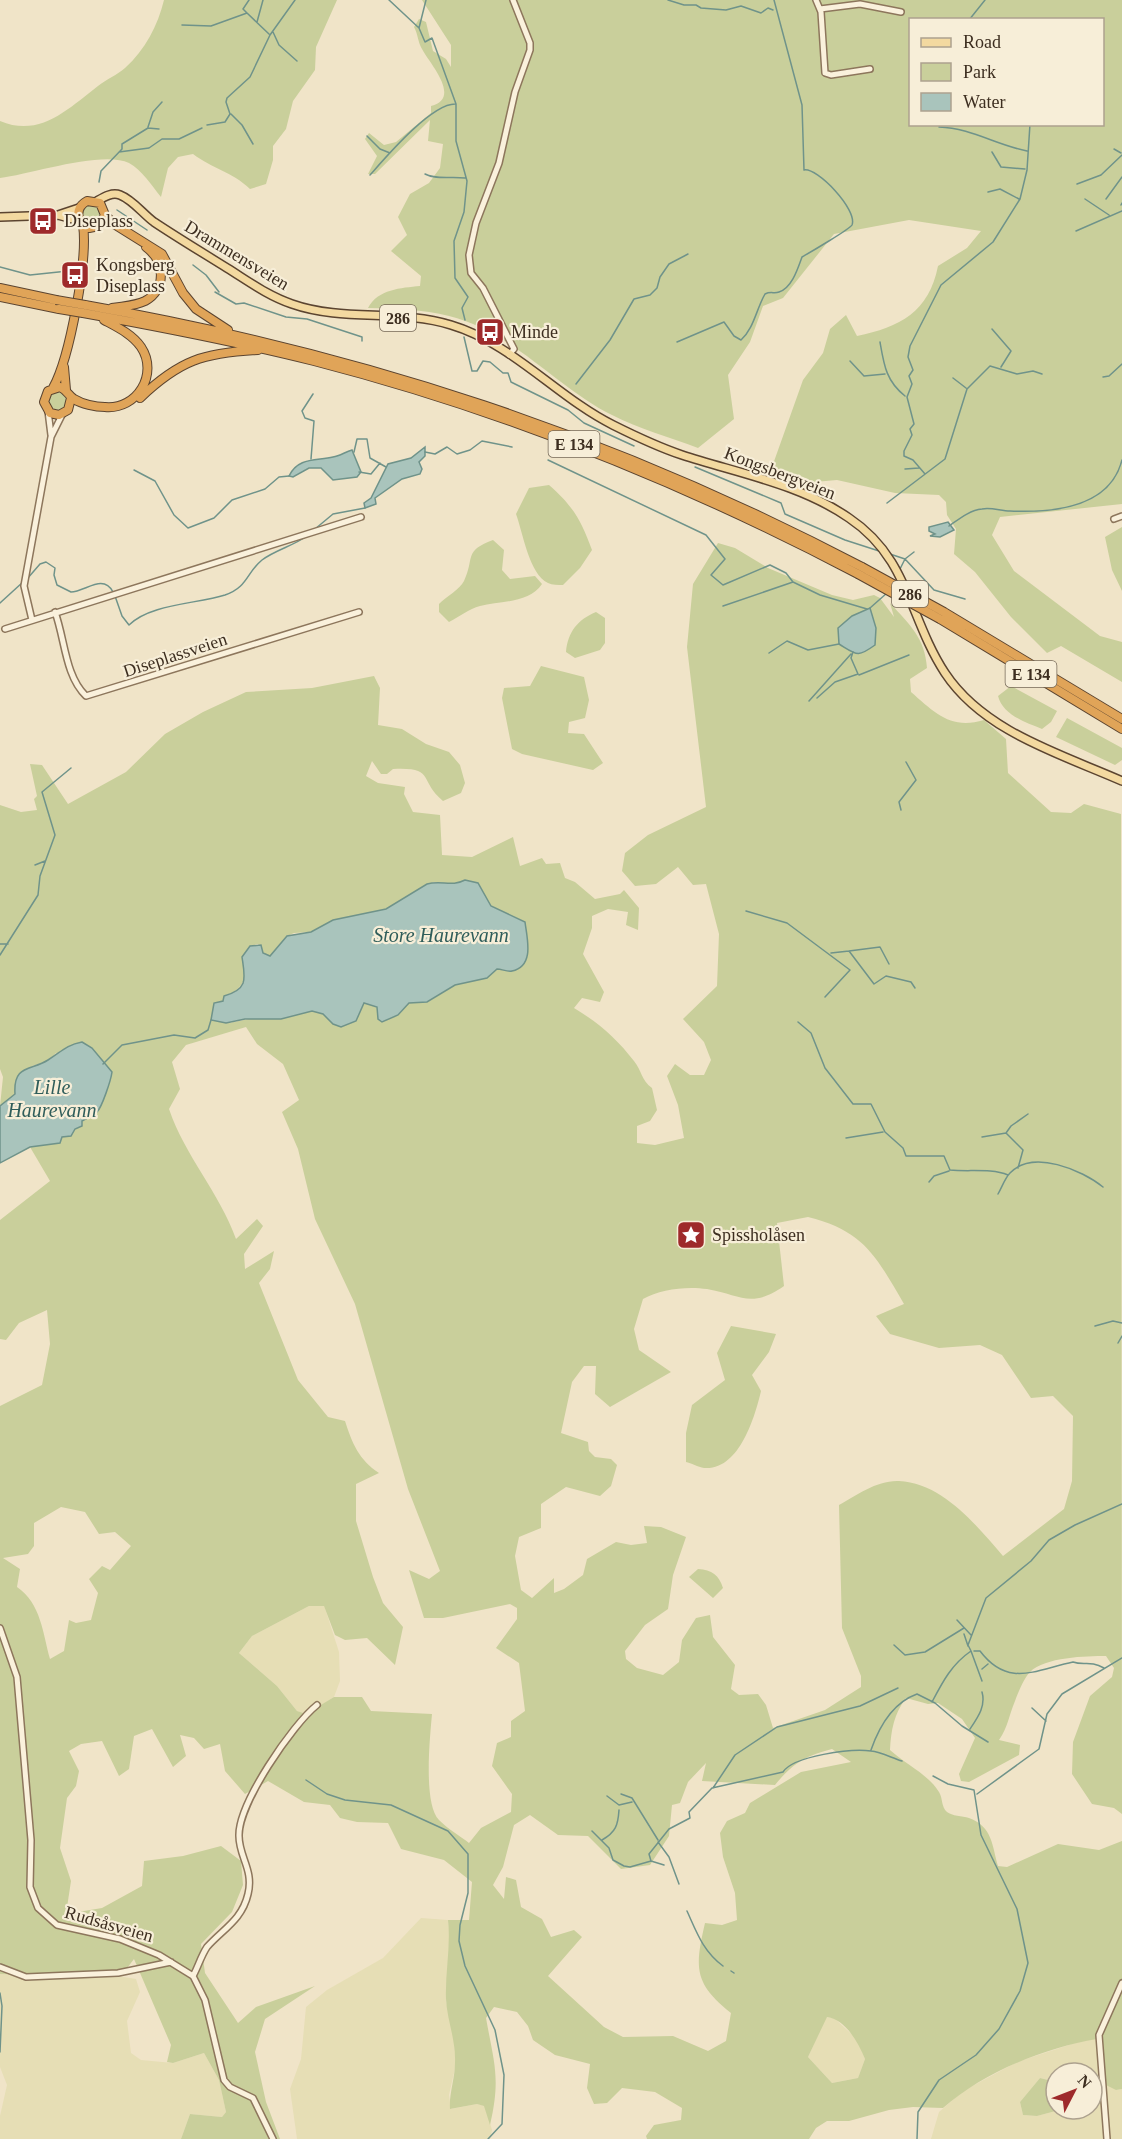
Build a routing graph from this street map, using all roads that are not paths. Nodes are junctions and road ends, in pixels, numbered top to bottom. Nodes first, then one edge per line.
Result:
1 (513, 0) edge
2 (816, 0) edge
3 (820, 9) junction
4 (901, 12) dead end
5 (870, 69) dead end
6 (79, 208) junction
7 (102, 208) junction
8 (58, 215) junction
9 (0, 217) edge
10 (81, 223) junction
11 (97, 226) junction
12 (85, 248) junction
13 (0, 288) edge
14 (0, 297) edge
15 (56, 304) junction
16 (84, 309) junction
17 (105, 309) junction
18 (94, 315) junction
19 (238, 335) junction
20 (268, 350) junction
21 (512, 352) junction
22 (64, 367) junction
23 (53, 388) junction
24 (69, 394) junction
25 (48, 411) junction
26 (65, 412) junction
27 (51, 436) junction
28 (665, 448) joint
29 (1122, 516) edge
30 (360, 517) dead end
31 (1114, 519) dead end
32 (860, 570) junction
33 (55, 612) junction
34 (359, 612) dead end
35 (942, 616) junction
36 (32, 620) junction
37 (5, 629) dead end
38 (1122, 719) edge
39 (1122, 729) edge
40 (1122, 781) edge
41 (0, 1628) edge
42 (318, 1705) dead end
43 (172, 1962) junction
44 (0, 1967) edge
45 (193, 1976) junction
46 (1122, 1983) edge
47 (273, 2139) edge
48 (1107, 2139) edge

1 - 21 street
2 - 3 street
3 - 4 street
3 - 5 street
6 - 7 highway
6 - 8 main road
6 - 10 highway
7 - 11 highway
7 - 19 highway, E 134
7 - 21 main road, Drammensveien / 286
8 - 9 main road
8 - 10 main road
10 - 11 highway, E 134
10 - 12 highway
11 - 12 highway
11 - 17 highway, E 134
12 - 22 highway
13 - 15 highway, E 134
14 - 15 highway, E 134
15 - 16 highway, E 134, bridge
16 - 17 highway, E 134
16 - 18 highway, E 134
17 - 19 highway, E 134
18 - 20 highway, E 134
18 - 24 highway, E 134
19 - 32 highway, E 134
20 - 26 highway, E 134
20 - 32 highway, E 134
21 - 28 main road, Drammensveien / 286
22 - 23 highway
22 - 24 highway
23 - 24 highway, E 134
23 - 25 highway
24 - 26 highway
25 - 26 highway, E 134
25 - 27 street
26 - 27 street
27 - 36 street
28 - 40 main road, Kongsbergveien / 286
29 - 31 street
30 - 33 street
32 - 35 highway, E 134, bridge
33 - 34 street, Diseplassveien
33 - 36 street
35 - 38 highway, E 134
35 - 39 highway, E 134
36 - 37 street
41 - 43 street, Rudsåsveien
42 - 45 street
43 - 44 street, Rudsåsveien
43 - 45 street, Rudsåsveien
45 - 47 street
46 - 48 street

